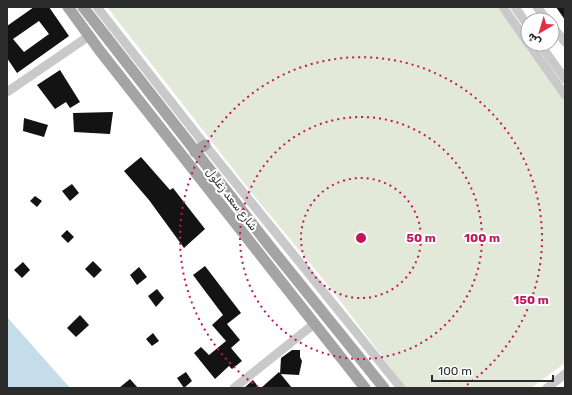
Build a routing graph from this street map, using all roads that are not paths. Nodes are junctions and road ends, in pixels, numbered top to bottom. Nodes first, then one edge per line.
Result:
1 (68, 7) edge
2 (84, 7) edge
3 (97, 7) edge
4 (503, 7) edge
5 (520, 31) edge
6 (89, 36) junction
7 (534, 52) edge
8 (548, 52) edge
9 (562, 67) edge
10 (565, 79) edge
11 (7, 92) edge
12 (565, 95) edge
13 (205, 145) junction
14 (195, 152) junction
15 (271, 248) junction
16 (261, 256) junction
17 (314, 324) junction
18 (565, 374) edge
19 (234, 388) edge
20 (365, 388) edge
21 (384, 388) edge
22 (401, 388) edge
23 (547, 388) edge

1 - 6 main road, شارع سعد زغلول
2 - 14 main road, شارع سعد زغلول
3 - 13 street
4 - 5 street
6 - 11 street
6 - 16 main road, شارع سعد زغلول
7 - 12 street
8 - 9 street
9 - 10 street
13 - 14 main road
13 - 22 street
14 - 15 main road, شارع سعد زغلول
15 - 16 main road
15 - 21 main road, شارع سعد زغلول
16 - 17 main road, شارع سعد زغلول
17 - 19 street
17 - 20 main road, شارع سعد زغلول
18 - 23 street

